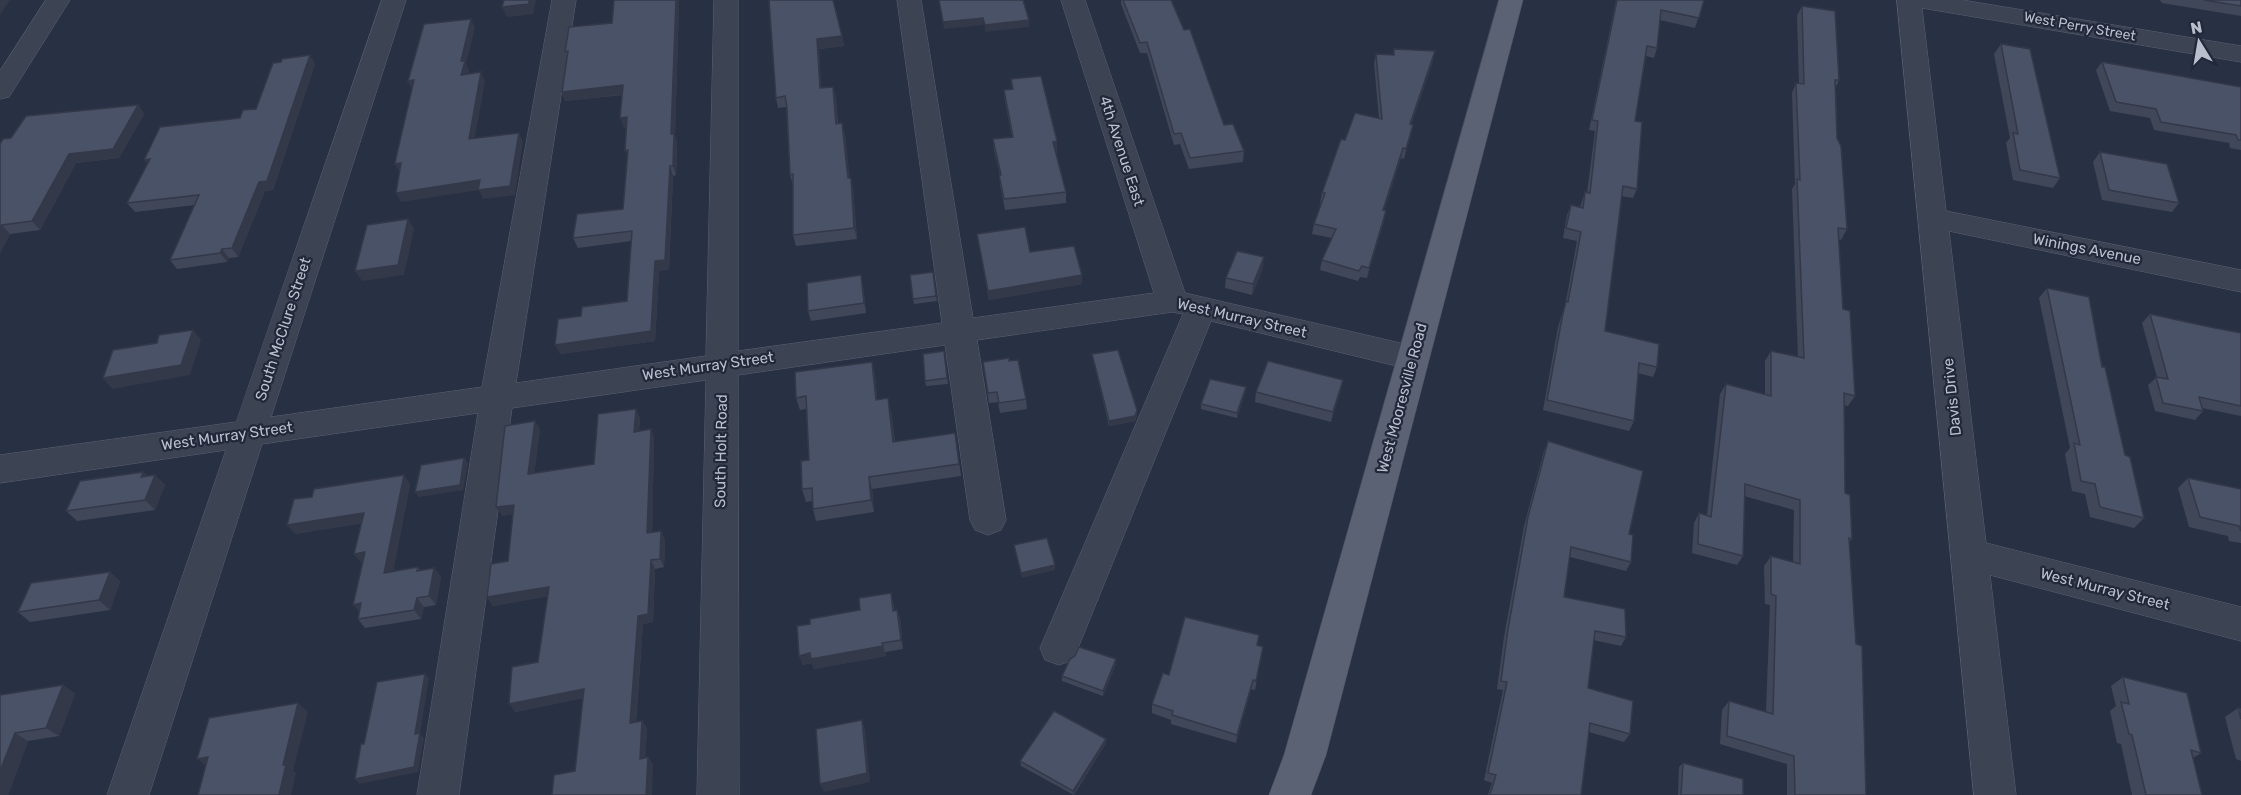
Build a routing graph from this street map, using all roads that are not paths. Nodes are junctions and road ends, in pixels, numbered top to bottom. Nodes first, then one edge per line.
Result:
1 (58, 0) edge
2 (393, 0) edge
3 (564, 0) edge
4 (726, 0) edge
5 (909, 0) edge
6 (1073, 0) edge
7 (1511, 0) edge
8 (1909, 0) edge
9 (1919, 0) edge
10 (2241, 54) edge
11 (0, 91) edge
12 (1934, 218) junction
13 (2241, 281) edge
14 (1186, 304) junction
15 (959, 331) junction
16 (1413, 358) junction
17 (722, 364) junction
18 (497, 397) junction
19 (249, 433) junction
20 (0, 469) edge
21 (988, 520) dead end
22 (1968, 554) junction
23 (2241, 624) edge
24 (1059, 648) dead end
25 (128, 795) edge
26 (438, 795) edge
27 (718, 795) edge
28 (1290, 795) edge
29 (1995, 795) edge

1 - 11 street
2 - 19 street, South McClure Street
3 - 18 street
4 - 17 street, South Holt Road
5 - 15 street
6 - 14 street, 4th Avenue East
7 - 16 main road, West Mooresville Road
8 - 12 street, Davis Drive
9 - 10 street, West Perry Street
12 - 13 street, Winings Avenue
12 - 22 street, Davis Drive
14 - 15 street, West Murray Street
14 - 16 street, West Murray Street
14 - 24 street
15 - 17 street, West Murray Street
15 - 21 street
16 - 28 main road, West Mooresville Road
17 - 18 street, West Murray Street
17 - 27 street, South Holt Road
18 - 19 street, West Murray Street
18 - 26 street
19 - 20 street, West Murray Street
19 - 25 street, South McClure Street
22 - 23 street, West Murray Street
22 - 29 street, Davis Drive

